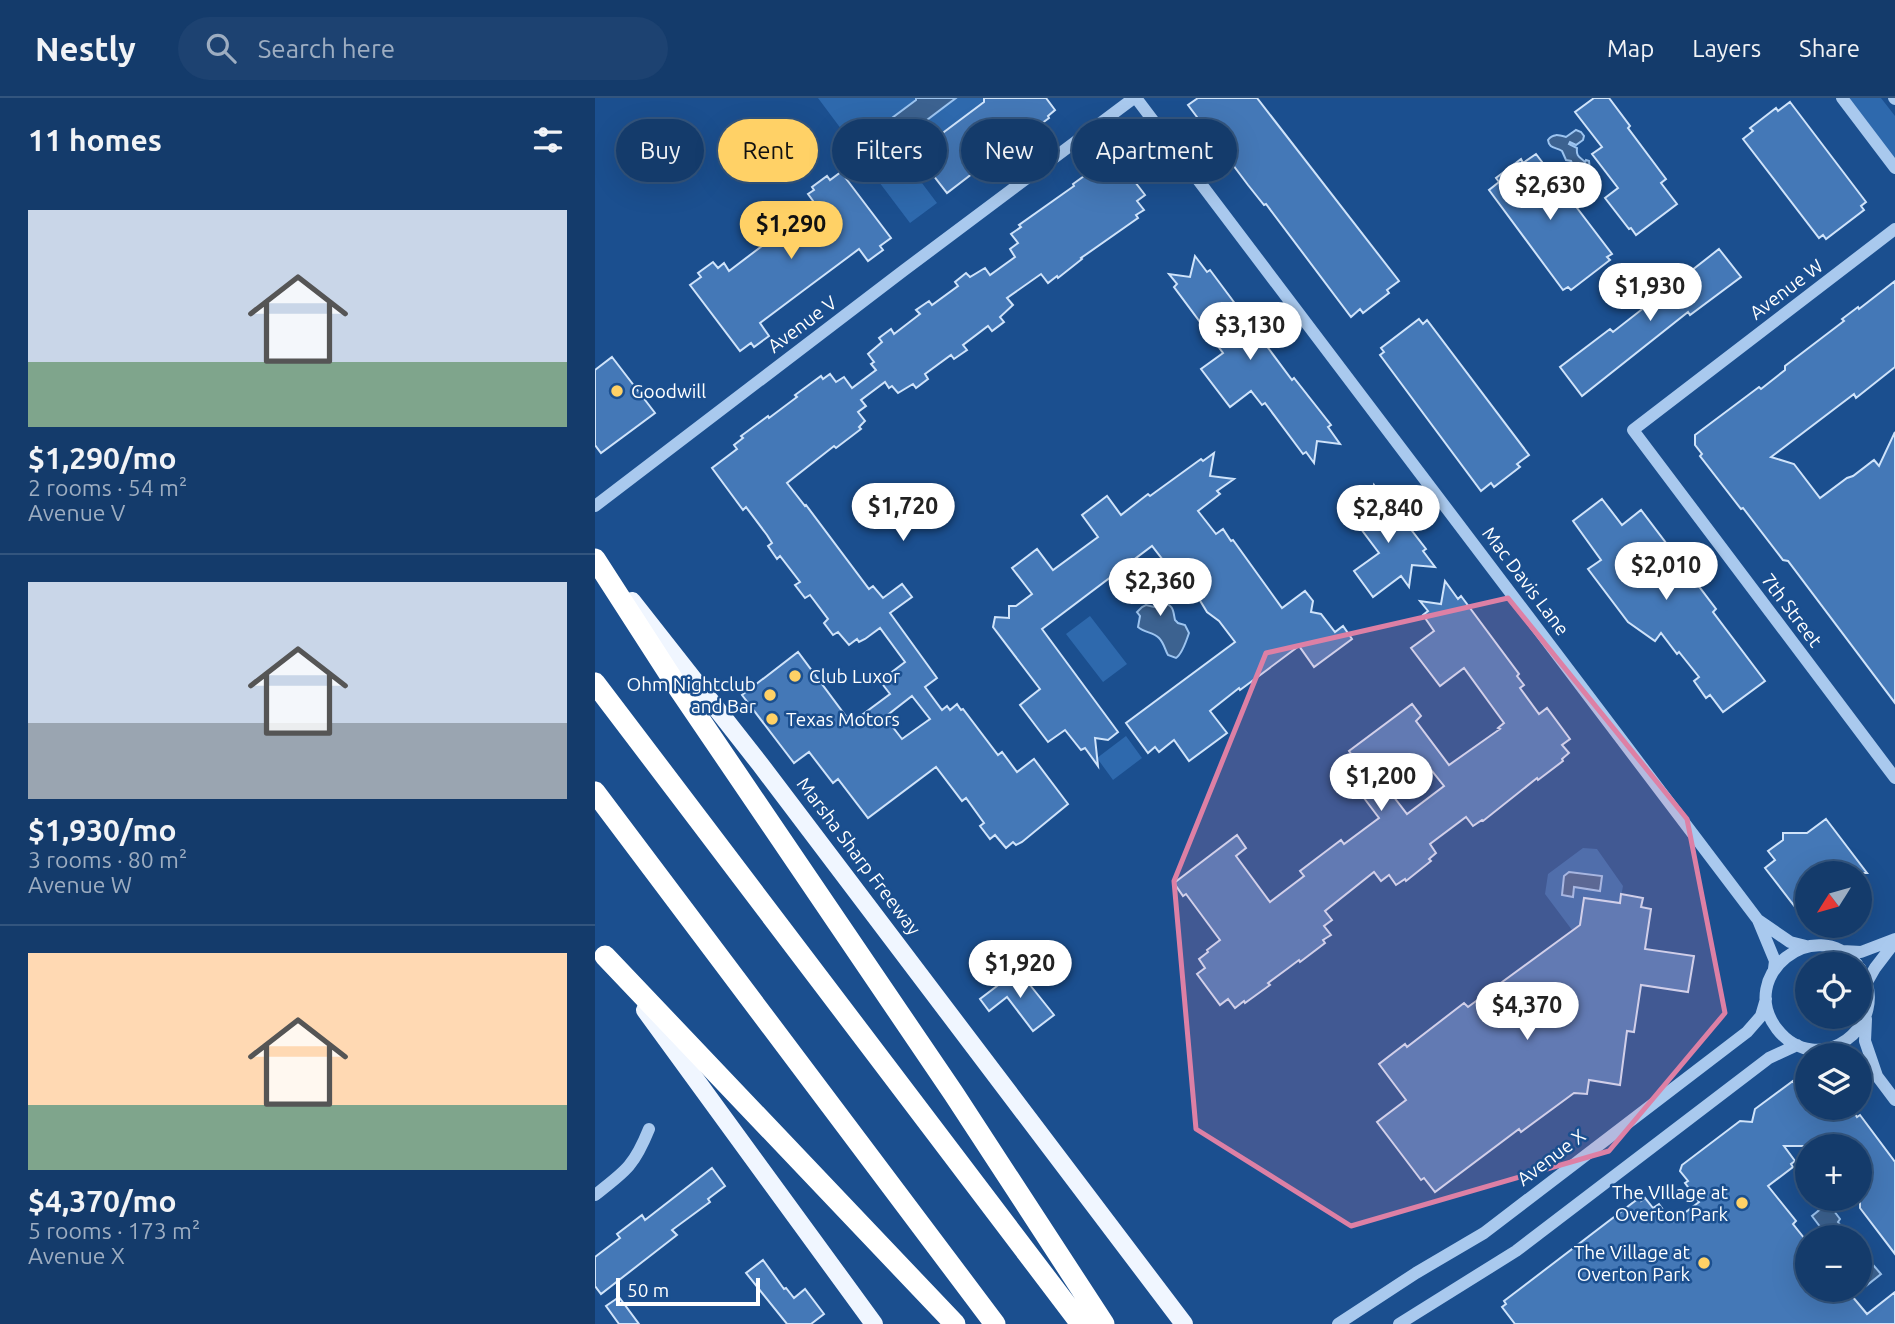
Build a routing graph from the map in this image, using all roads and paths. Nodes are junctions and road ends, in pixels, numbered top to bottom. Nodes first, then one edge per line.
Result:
1 (1135, 98) edge
2 (1842, 98) edge
3 (1895, 168) edge
4 (1895, 229) edge
5 (1633, 430) joint
6 (595, 506) edge
7 (595, 553) edge
8 (595, 559) edge
9 (595, 683) edge
10 (1895, 778) edge
11 (595, 792) edge
12 (1758, 920) junction
13 (1895, 940) edge
14 (1809, 946) junction
15 (600, 949) edge
16 (1842, 951) joint
17 (1774, 969) junction
18 (1872, 973) edge
19 (1766, 999) junction
20 (1859, 1029) edge
21 (1866, 1029) edge
22 (1843, 1043) edge
23 (1795, 1044) edge
24 (1795, 1046) edge
25 (1872, 1072) edge
26 (1877, 1076) junction
27 (1895, 1100) edge
28 (649, 1129) dead end
29 (595, 1195) edge
30 (874, 1324) edge
31 (955, 1324) edge
32 (995, 1324) edge
33 (1081, 1324) edge
34 (1104, 1324) edge
35 (1184, 1324) edge
36 (1338, 1324) edge
37 (1399, 1324) edge

1 - 6 street, Avenue V
1 - 12 street, Mac Davis Lane
2 - 3 street
4 - 5 street, Avenue W
5 - 10 street, 7th Street
7 - 35 main road, Marsha Sharp Freeway
8 - 34 highway
9 - 33 highway
11 - 32 highway
12 - 14 street
12 - 17 street
13 - 16 street
13 - 18 street
14 - 16 street
14 - 17 street
15 - 30 main road
15 - 31 highway
17 - 19 street
19 - 23 street
19 - 36 street, Avenue X
20 - 22 street
21 - 26 street
24 - 37 street
25 - 26 street
26 - 27 street
28 - 29 street

